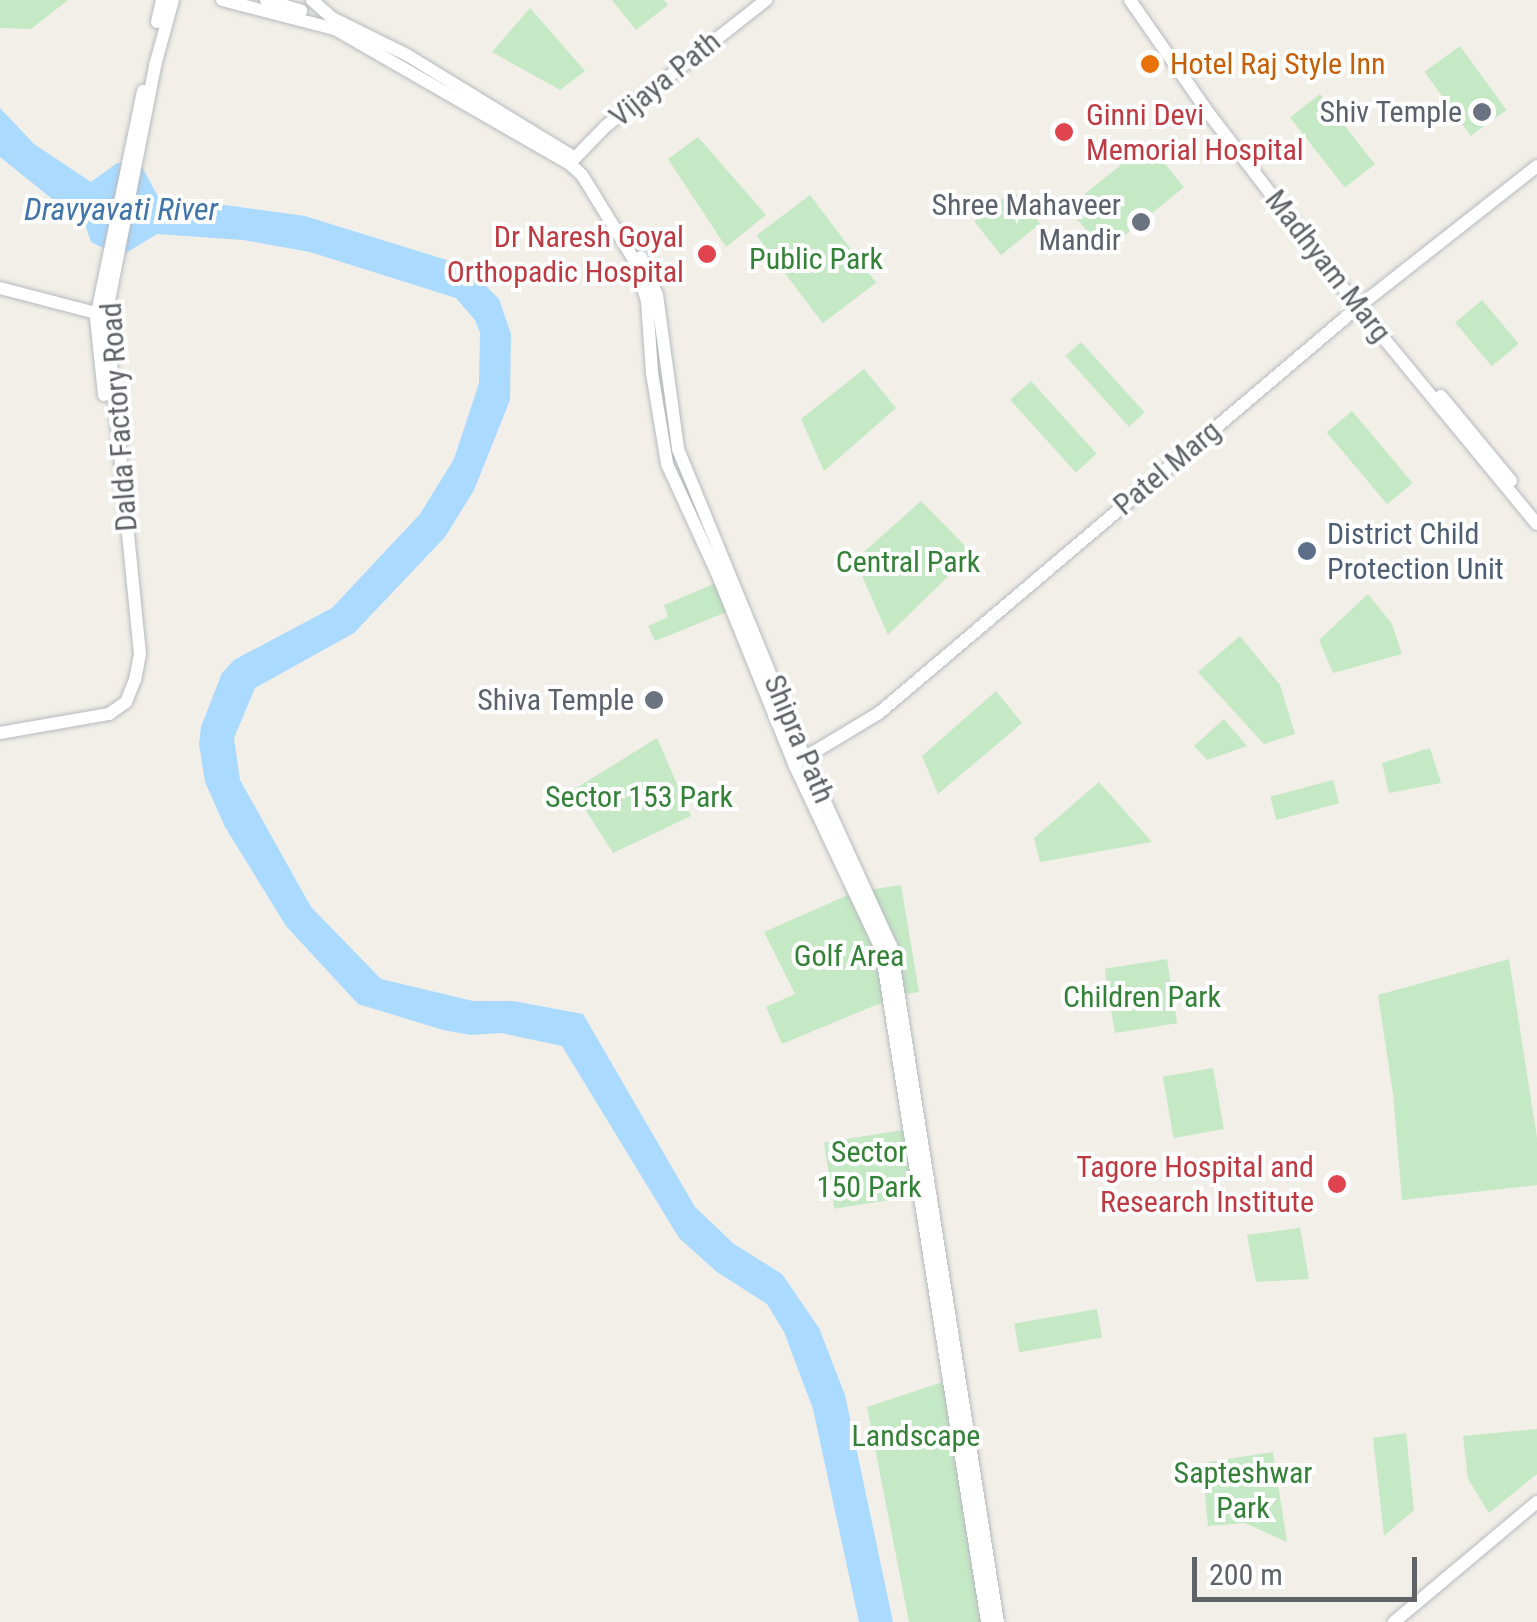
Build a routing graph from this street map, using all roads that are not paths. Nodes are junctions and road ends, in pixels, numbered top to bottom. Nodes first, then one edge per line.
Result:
1 (162, 0) edge
2 (173, 0) edge
3 (222, 0) edge
4 (266, 0) edge
5 (312, 0) edge
6 (766, 0) edge
7 (1130, 0) edge
8 (1140, 0) edge
9 (334, 24) junction
10 (134, 151) junction
11 (572, 161) junction
12 (1537, 166) edge
13 (0, 288) edge
14 (1361, 304) junction
15 (101, 314) junction
16 (1537, 512) edge
17 (1537, 524) edge
18 (0, 733) edge
19 (800, 761) junction
20 (1537, 1502) edge
21 (986, 1622) edge
22 (998, 1622) edge
23 (1394, 1622) edge

1 - 10 street, Dalda Factory Road
2 - 10 street, Dalda Factory Road
3 - 9 street
4 - 9 street
5 - 9 street, Shipra Path
6 - 11 street, Vijaya Path
7 - 14 street, Madhyam Marg
8 - 14 street, Madhyam Marg
9 - 11 street, Shipra Path
10 - 15 street, Dalda Factory Road
11 - 19 street, Shipra Path
12 - 14 street, Patel Marg
13 - 15 street
14 - 16 street, Madhyam Marg
14 - 17 street, Madhyam Marg
14 - 19 street, Patel Marg
15 - 18 street, Dalda Factory Road
19 - 21 street, Shipra Path
19 - 22 street, Shipra Path
20 - 23 street

